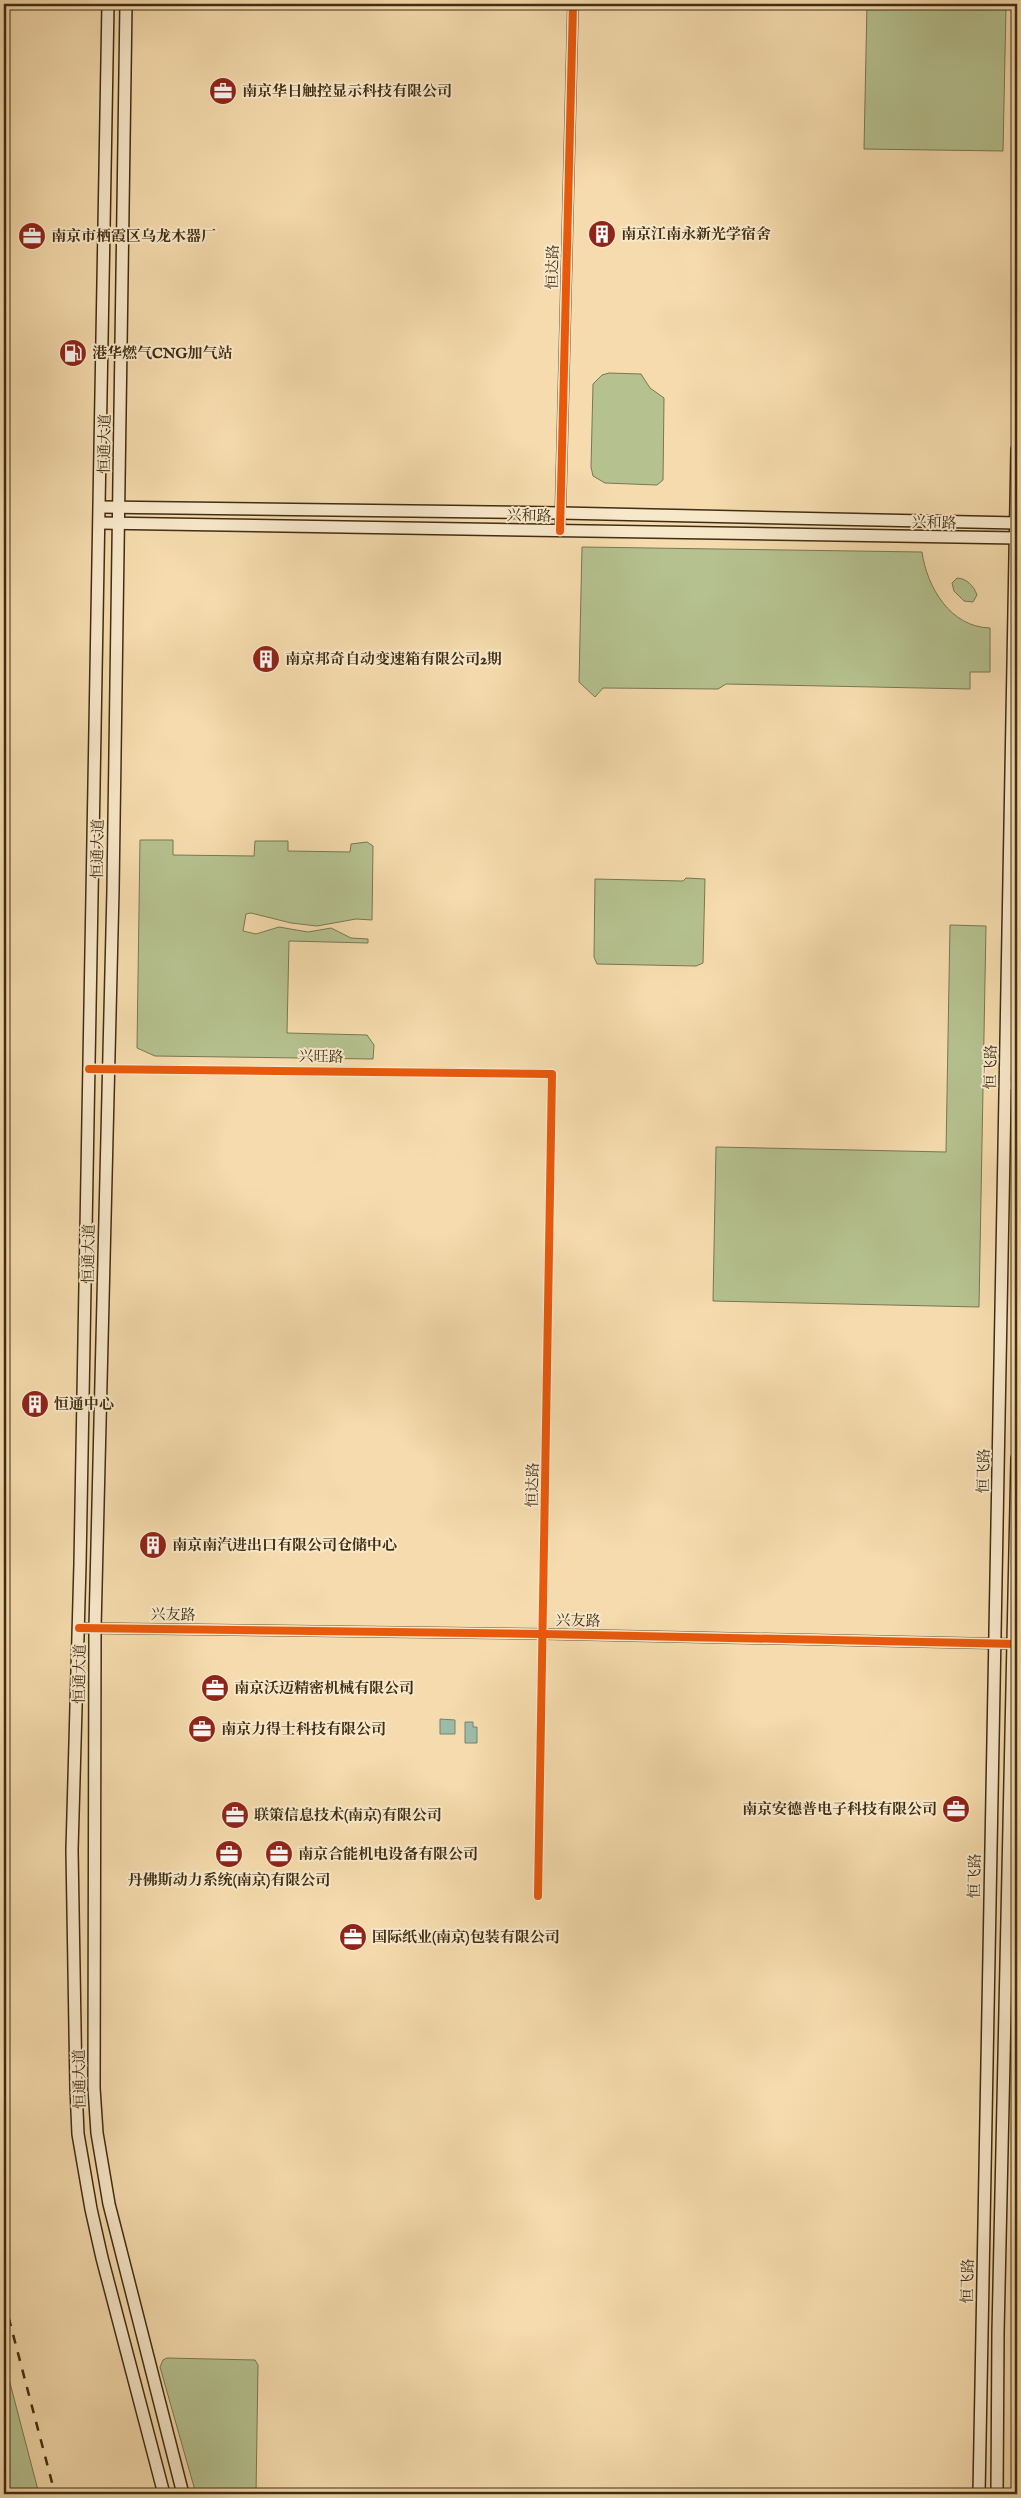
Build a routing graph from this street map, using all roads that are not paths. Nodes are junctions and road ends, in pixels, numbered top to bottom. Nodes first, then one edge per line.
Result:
1 (108, 4) edge
2 (126, 4) edge
3 (573, 4) edge
4 (1017, 449) edge
5 (100, 507) junction
6 (120, 508) junction
7 (561, 513) junction
8 (100, 523) junction
9 (1016, 523) edge
10 (119, 524) junction
11 (560, 531) junction
12 (1016, 538) edge
13 (90, 1069) junction
14 (107, 1069) junction
15 (552, 1074) joint
16 (1012, 1085) edge
17 (1017, 1458) edge
18 (79, 1628) junction
19 (95, 1628) junction
20 (543, 1634) junction
21 (994, 1643) junction
22 (1015, 1644) edge
23 (538, 1896) dead end
24 (164, 2494) edge
25 (183, 2494) edge
26 (979, 2494) edge
27 (997, 2494) edge

1 - 5 main road, 恒通大道
2 - 6 main road, 恒通大道
3 - 7 street, 恒达路
4 - 9 main road, 恒飞路
5 - 6 main road, 兴和路
5 - 8 main road, 恒通大道
6 - 7 main road, 兴和路
6 - 10 main road, 恒通大道
7 - 9 main road, 兴和路
7 - 11 street, 恒达路
8 - 10 main road, 兴和路
8 - 13 main road, 恒通大道
9 - 12 main road, 恒飞路
10 - 11 main road, 兴和路
10 - 14 main road, 恒通大道
11 - 12 main road, 兴和路
12 - 16 main road, 恒飞路
13 - 14 street, 兴旺路
13 - 18 main road, 恒通大道
14 - 15 street, 兴旺路
14 - 19 main road, 恒通大道
15 - 20 street, 恒达路
16 - 21 main road, 恒飞路
17 - 22 main road, 恒飞路
18 - 19 street, 兴友路
18 - 24 main road, 恒通大道
19 - 20 street, 兴友路
19 - 25 main road, 恒通大道
20 - 21 street, 兴友路
20 - 23 street, 恒达路
21 - 22 street, 兴友路
21 - 26 main road, 恒飞路
22 - 27 main road, 恒飞路

